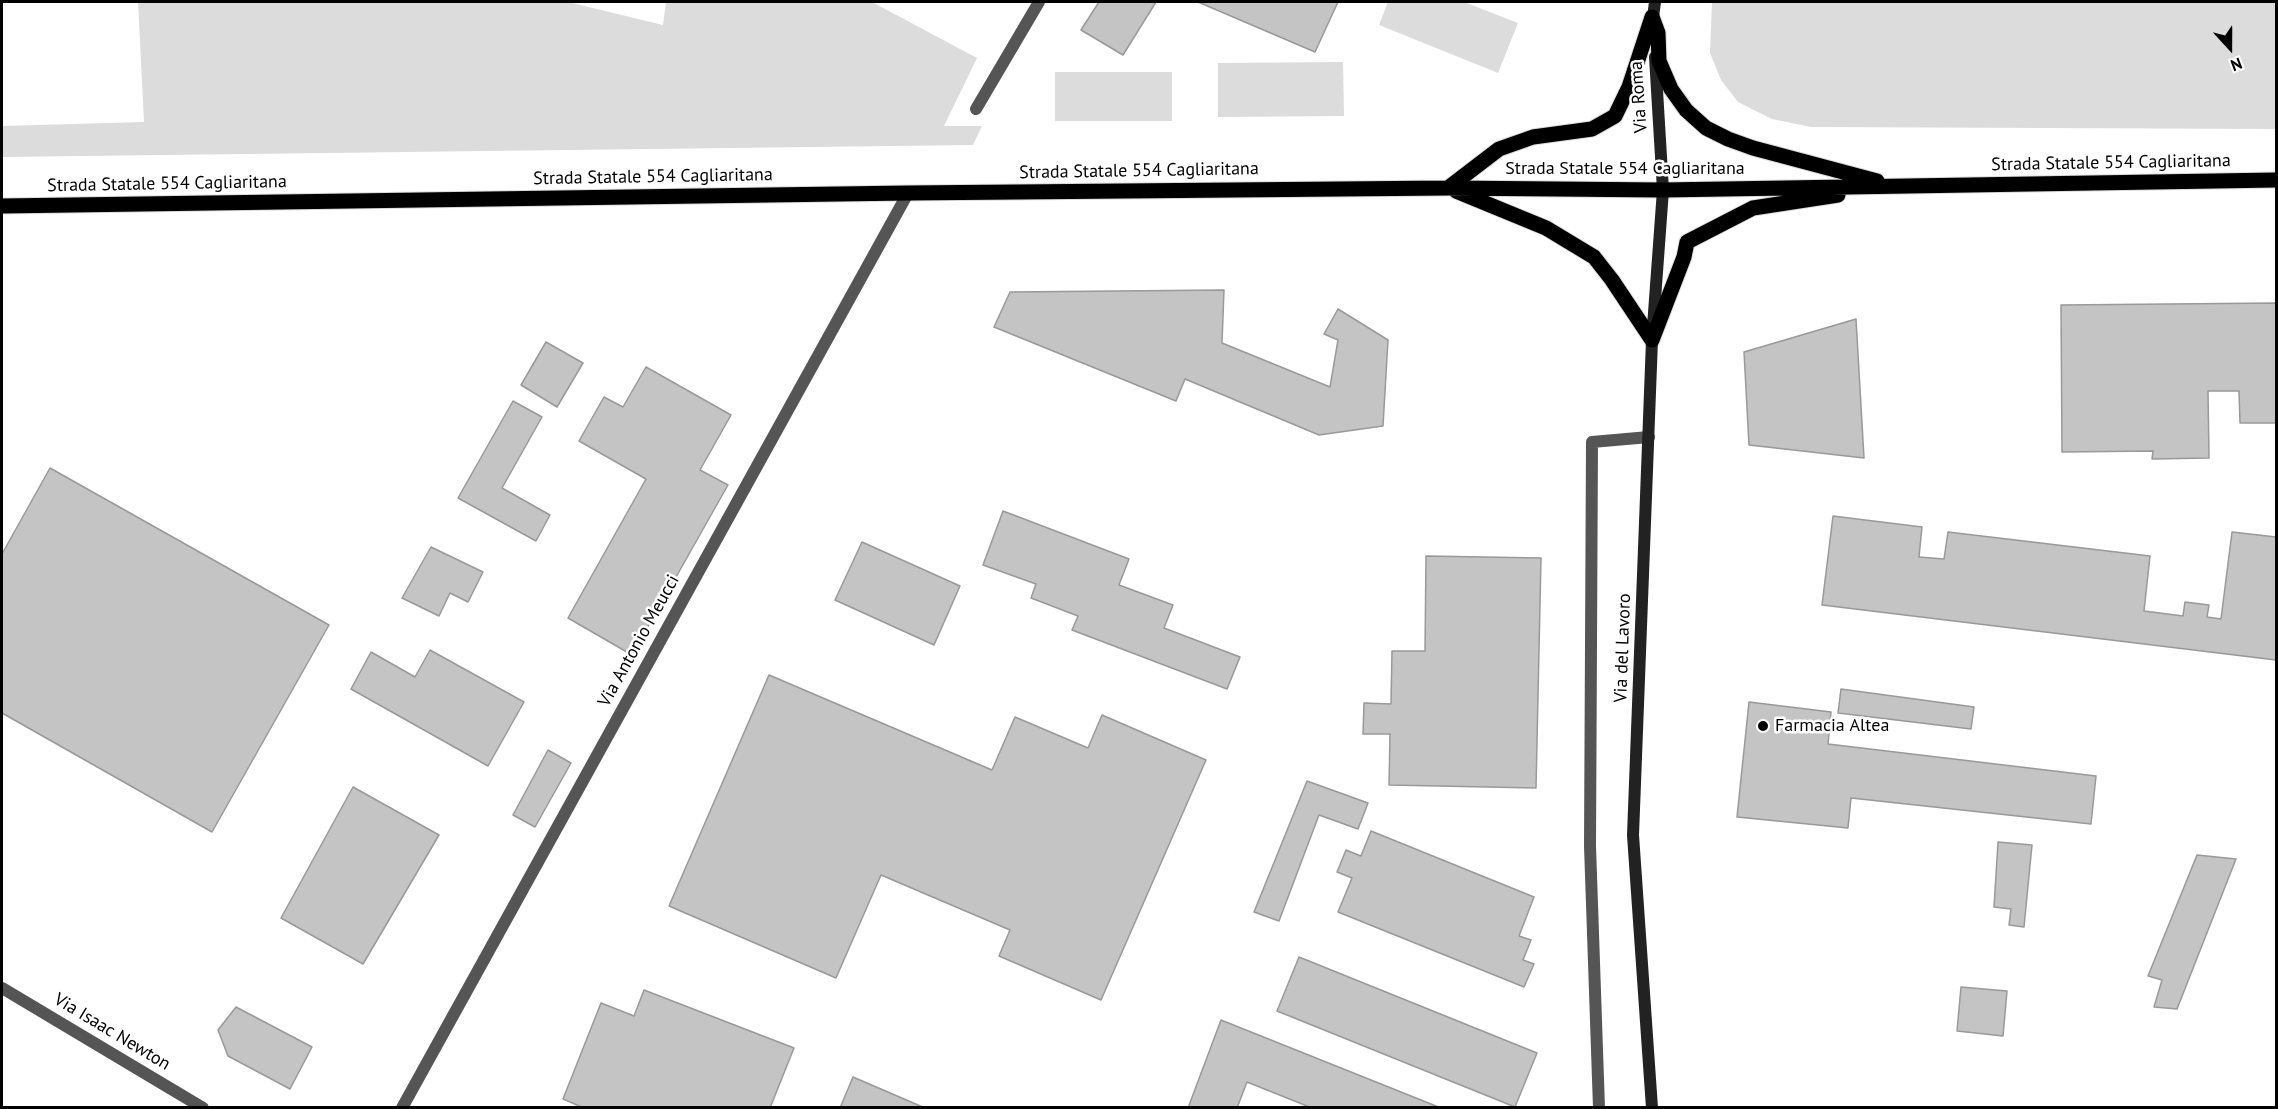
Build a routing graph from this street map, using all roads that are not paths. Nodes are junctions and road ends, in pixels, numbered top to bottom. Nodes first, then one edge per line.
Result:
1 (1039, 2) edge
2 (1655, 2) edge
3 (1652, 17) junction
4 (976, 109) dead end
5 (2277, 180) edge
6 (1895, 186) junction
7 (1448, 188) junction
8 (1663, 190) junction
9 (908, 192) junction
10 (2, 206) edge
11 (1652, 340) junction
12 (1649, 437) junction
13 (2, 988) edge
14 (203, 1107) edge
15 (402, 1107) edge
16 (1599, 1107) edge
17 (1652, 1107) edge

1 - 4 street
2 - 3 main road, Via Roma
3 - 6 main road
3 - 7 main road
3 - 8 main road, Via Roma
5 - 6 main road, Strada Statale 554 Cagliaritana
6 - 8 main road, Strada Statale 554 Cagliaritana
6 - 11 main road
7 - 8 main road, Strada Statale 554 Cagliaritana
7 - 9 main road, Strada Statale 554 Cagliaritana
7 - 11 main road
8 - 11 main road, Via del Lavoro
9 - 10 main road, Strada Statale 554 Cagliaritana
9 - 15 street, Via Antonio Meucci
11 - 12 main road, Via del Lavoro
12 - 16 street
12 - 17 main road, Via del Lavoro
13 - 14 street, Via Isaac Newton

